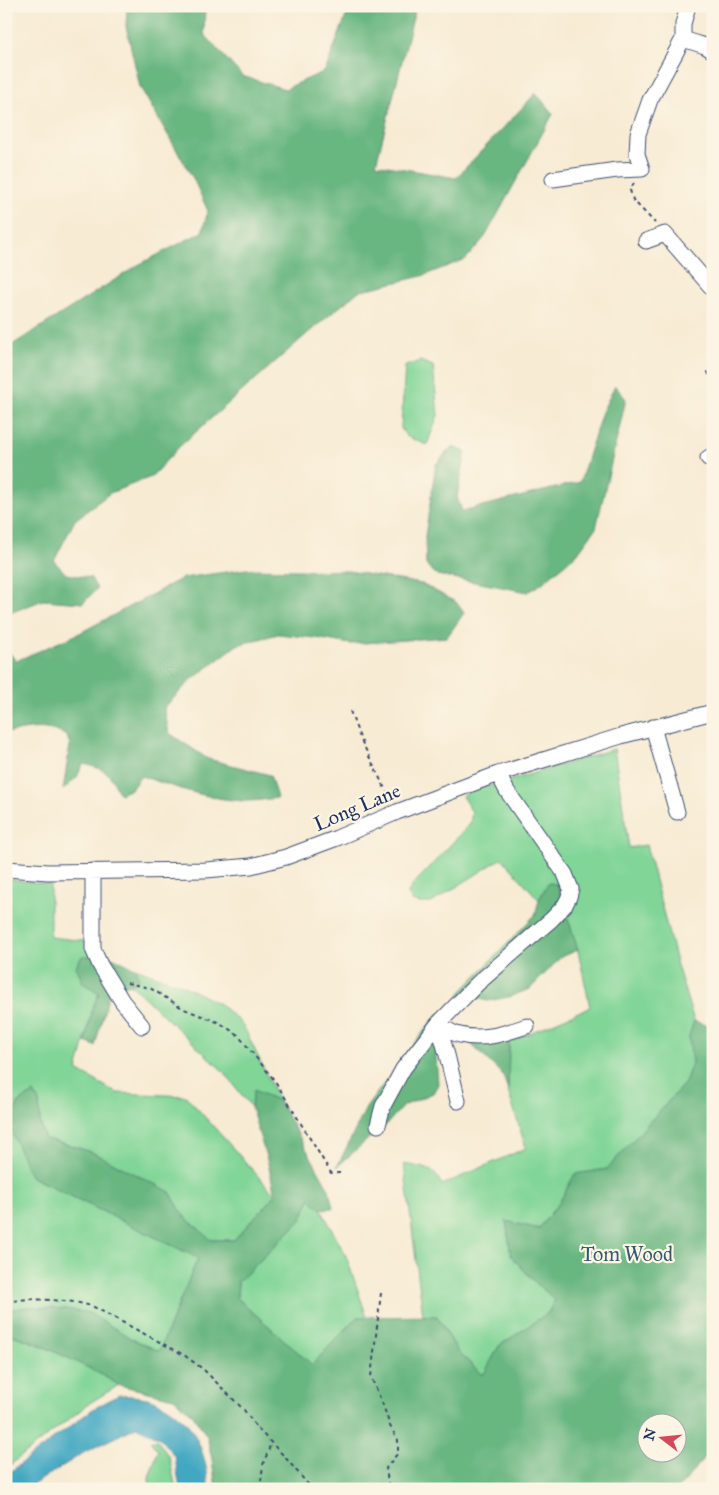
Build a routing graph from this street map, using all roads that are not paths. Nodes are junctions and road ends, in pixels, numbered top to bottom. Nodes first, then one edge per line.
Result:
1 (688, 6) edge
2 (683, 39) junction
3 (713, 51) edge
4 (553, 179) dead end
5 (646, 241) dead end
6 (713, 288) edge
7 (713, 712) edge
8 (652, 727) junction
9 (498, 774) junction
10 (677, 812) dead end
11 (6, 869) edge
12 (93, 871) junction
13 (438, 1024) junction
14 (142, 1026) dead end
15 (527, 1026) dead end
16 (458, 1101) dead end
17 (378, 1125) dead end

1 - 2 street
2 - 3 street
2 - 4 street
5 - 6 street
7 - 8 street, Long Lane
8 - 9 street, Long Lane
8 - 10 street
9 - 12 street, Long Lane
9 - 13 street
11 - 12 street, Long Lane
12 - 14 street
13 - 15 street
13 - 16 street
13 - 17 street

